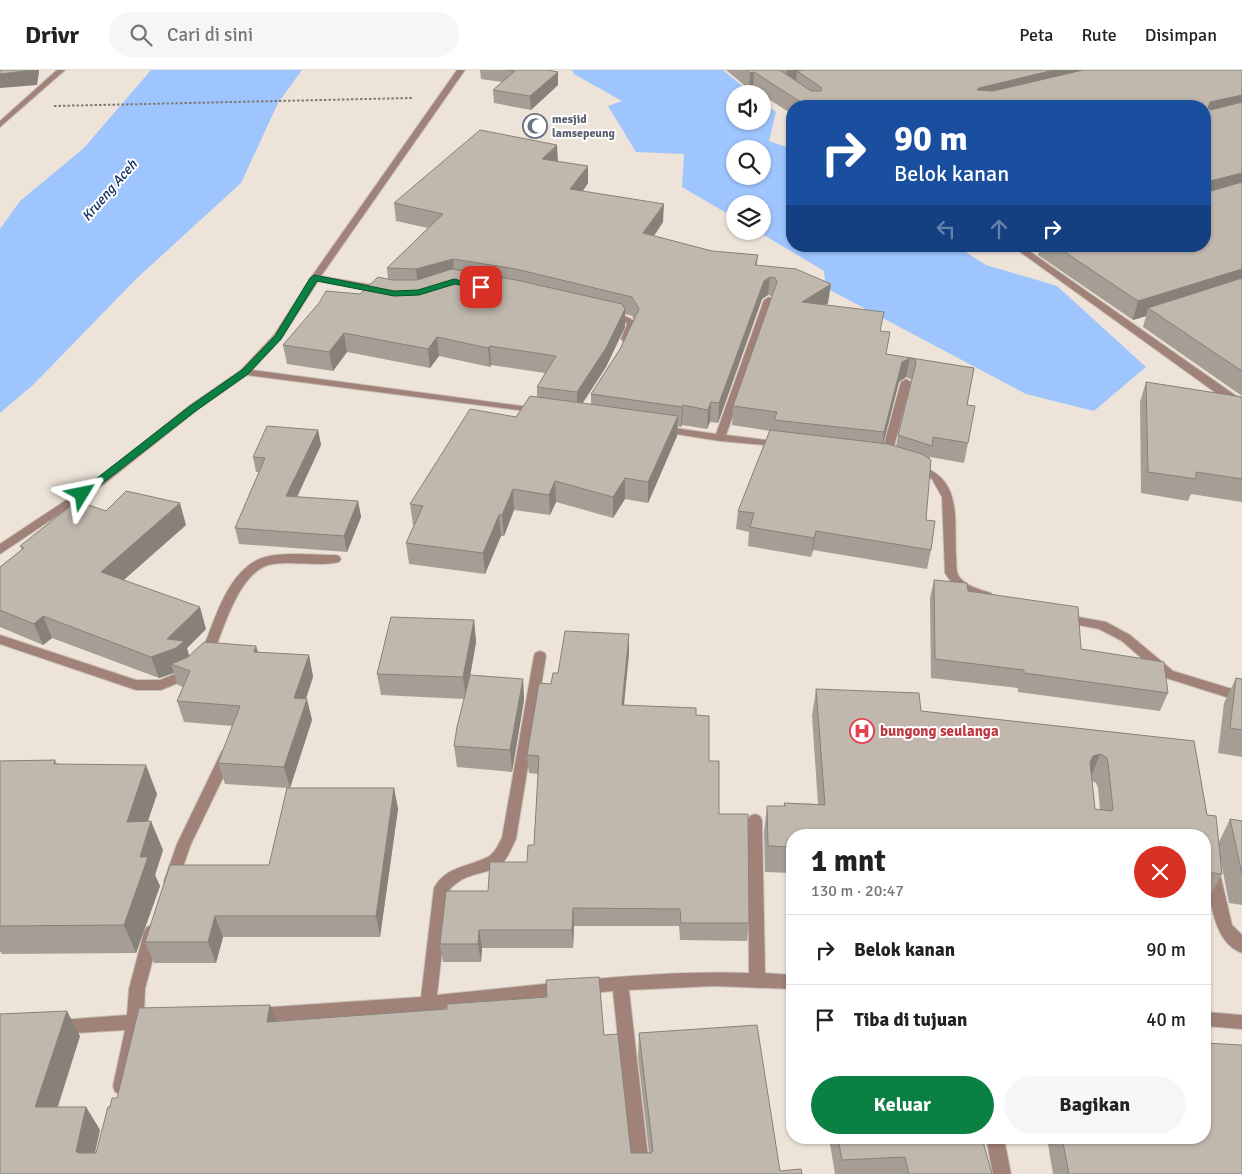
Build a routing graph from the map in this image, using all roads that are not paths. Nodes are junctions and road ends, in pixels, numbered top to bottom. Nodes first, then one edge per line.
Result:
1 (61, 70) edge
2 (461, 70) edge
3 (0, 124) edge
4 (1031, 252) edge
5 (314, 278) junction
6 (394, 293) edge
7 (769, 300) edge
8 (596, 312) edge
9 (621, 352) edge
10 (245, 372) junction
11 (906, 382) dead end
12 (1242, 404) edge
13 (552, 413) edge
14 (646, 427) edge
15 (720, 438) junction
16 (795, 447) edge
17 (870, 456) edge
18 (894, 461) junction
19 (0, 550) edge
20 (335, 558) dead end
21 (997, 600) edge
22 (1049, 616) edge
23 (0, 639) edge
24 (540, 656) dead end
25 (1242, 697) edge
26 (233, 740) edge
27 (755, 820) dead end
28 (1211, 860) edge
29 (167, 890) edge
30 (157, 918) edge
31 (1242, 946) edge
32 (757, 979) junction
33 (786, 981) edge
34 (620, 983) junction
35 (428, 1004) junction
36 (242, 1016) edge
37 (1211, 1019) edge
38 (164, 1021) edge
39 (135, 1022) junction
40 (1242, 1022) edge
41 (48, 1027) edge
42 (118, 1098) edge
43 (996, 1144) edge
44 (641, 1174) edge
45 (1002, 1174) edge

1 - 3 street
2 - 5 street
4 - 12 street
5 - 6 street
5 - 10 street
7 - 15 street
8 - 9 street
10 - 13 street
10 - 19 street
11 - 18 street
14 - 15 street
15 - 16 street
17 - 18 street
18 - 21 street
20 - 23 street
22 - 25 street
24 - 35 street
26 - 29 street
27 - 32 street
28 - 31 street
30 - 39 street
32 - 33 street
32 - 34 street
34 - 35 street
34 - 44 street
35 - 36 street
37 - 40 street
38 - 39 street
39 - 41 street
39 - 42 street
43 - 45 street

